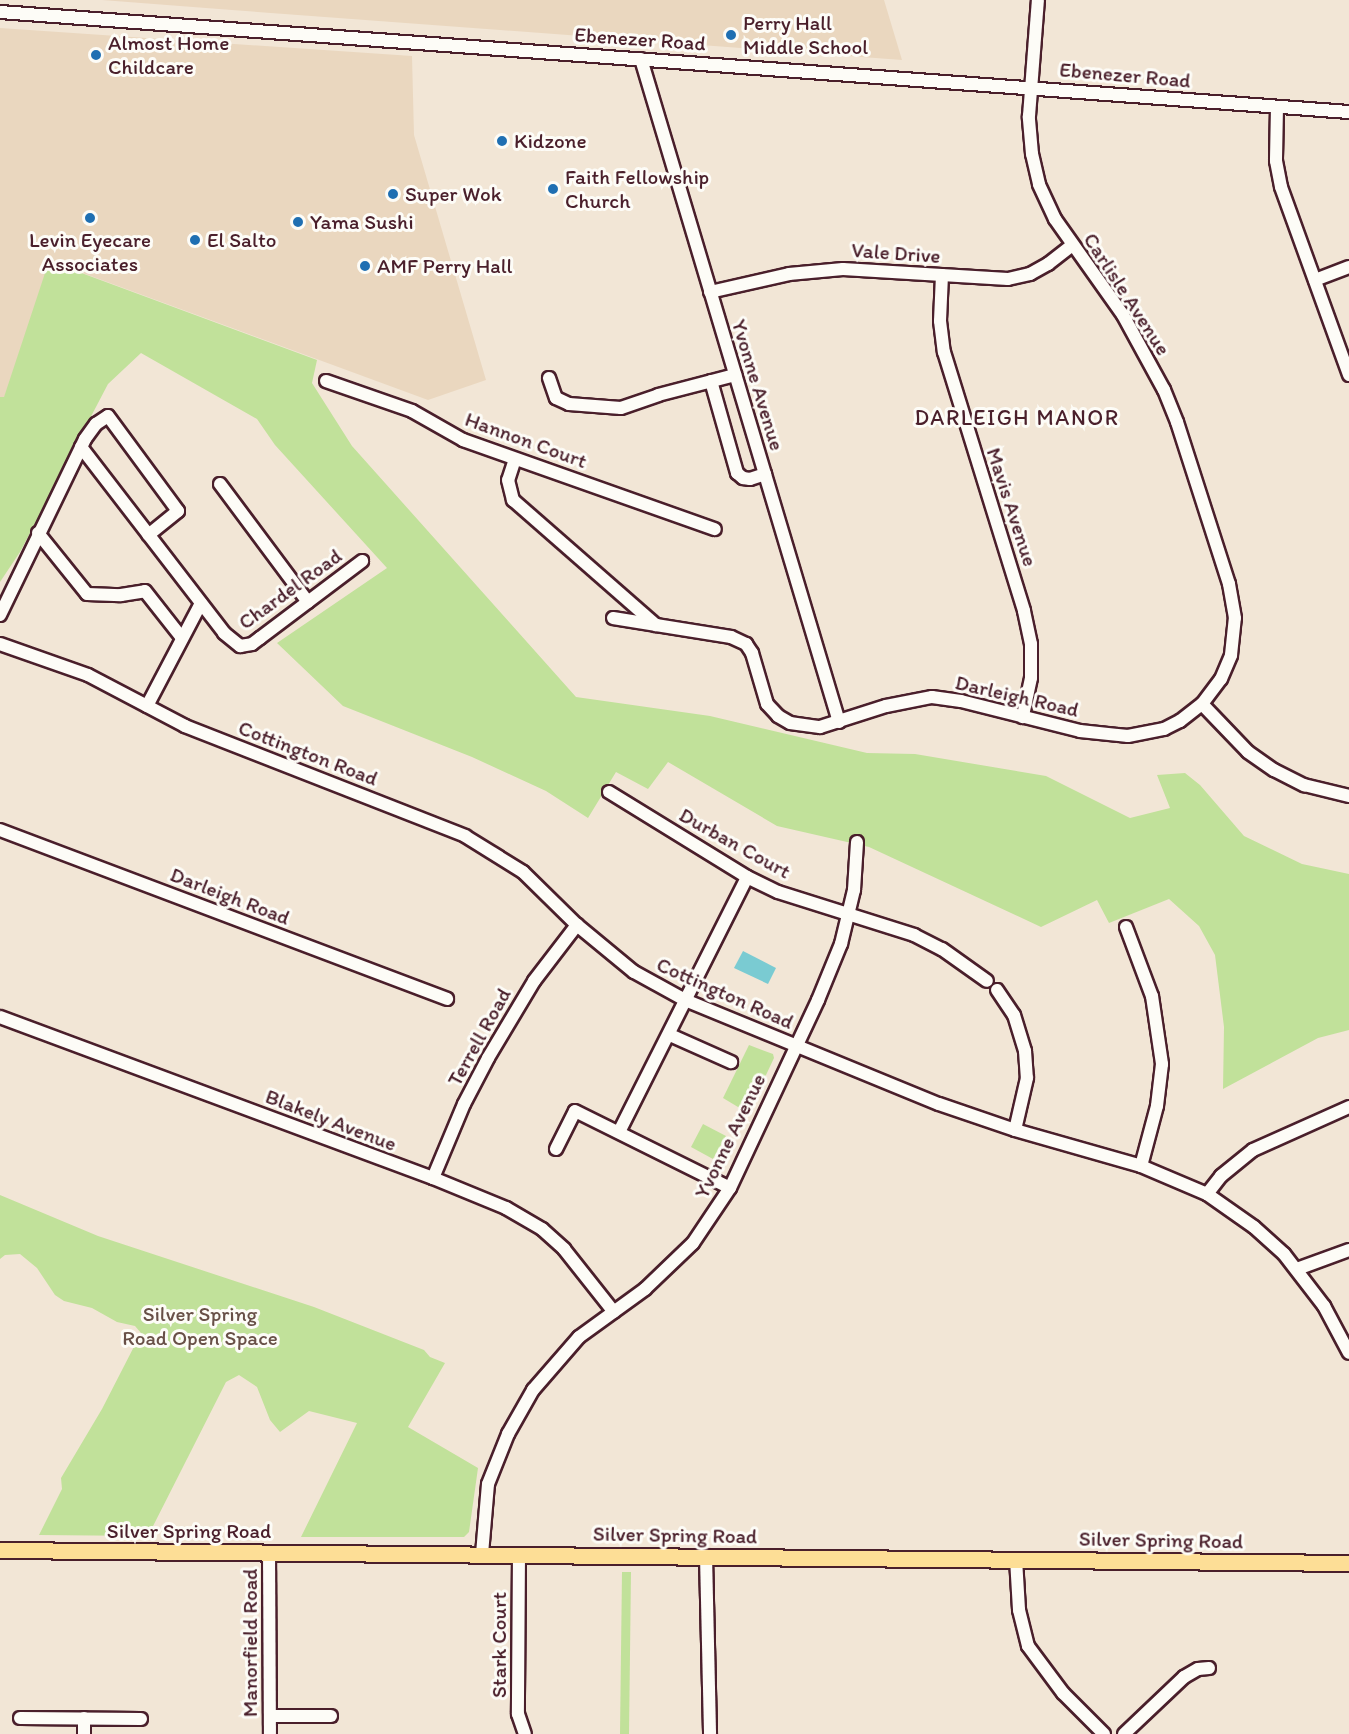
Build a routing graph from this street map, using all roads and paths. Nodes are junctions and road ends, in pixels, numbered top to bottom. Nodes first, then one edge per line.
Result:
1 (1038, 0) edge
2 (0, 12) edge
3 (641, 59) junction
4 (1031, 87) junction
5 (1277, 107) junction
6 (1349, 112) edge
7 (1072, 245) junction
8 (1349, 267) edge
9 (942, 275) junction
10 (1315, 280) junction
11 (710, 292) junction
12 (735, 375) junction
13 (1349, 375) edge
14 (549, 378) dead end
15 (326, 381) dead end
16 (711, 381) junction
17 (81, 447) junction
18 (515, 459) junction
19 (765, 474) junction
20 (219, 484) dead end
21 (715, 529) dead end
22 (38, 533) junction
23 (148, 535) junction
24 (362, 561) dead end
25 (308, 602) junction
26 (201, 603) junction
27 (0, 615) edge
28 (613, 618) dead end
29 (656, 625) junction
30 (182, 638) junction
31 (0, 644) edge
32 (1202, 704) junction
33 (147, 706) junction
34 (1023, 717) junction
35 (839, 722) junction
36 (609, 792) dead end
37 (1349, 796) edge
38 (0, 830) edge
39 (856, 842) dead end
40 (747, 877) junction
41 (849, 915) junction
42 (578, 925) junction
43 (1126, 927) dead end
44 (987, 981) dead end
45 (997, 990) dead end
46 (447, 999) dead end
47 (685, 1000) junction
48 (0, 1017) edge
49 (670, 1035) junction
50 (796, 1046) junction
51 (731, 1062) dead end
52 (1349, 1107) edge
53 (1015, 1130) junction
54 (619, 1132) junction
55 (556, 1149) dead end
56 (1141, 1166) junction
57 (433, 1178) junction
58 (730, 1188) junction
59 (1207, 1194) junction
60 (1349, 1250) edge
61 (1297, 1269) junction
62 (614, 1312) junction
63 (1349, 1353) edge
64 (0, 1550) edge
65 (269, 1552) junction
66 (482, 1554) junction
67 (519, 1554) junction
68 (706, 1556) junction
69 (1016, 1559) junction
70 (1349, 1563) edge
71 (1209, 1668) dead end
72 (270, 1716) junction
73 (332, 1716) dead end
74 (20, 1718) dead end
75 (84, 1718) junction
76 (141, 1719) dead end
77 (84, 1734) edge
78 (270, 1734) edge
79 (525, 1734) edge
80 (710, 1734) edge
81 (1104, 1734) edge
82 (1124, 1734) edge

1 - 4 street, Carlisle Avenue
2 - 3 street, Ebenezer Road
3 - 4 street, Ebenezer Road
3 - 11 street, Yvonne Avenue
4 - 5 street, Ebenezer Road
4 - 7 street, Carlisle Avenue
5 - 6 street, Ebenezer Road
5 - 10 street
7 - 9 street, Vale Drive
7 - 32 street, Carlisle Avenue
8 - 10 street
9 - 11 street, Vale Drive
9 - 34 street, Mavis Avenue
10 - 13 street
11 - 12 street, Yvonne Avenue
12 - 16 street
12 - 19 street, Yvonne Avenue
14 - 16 street
15 - 18 street, Hannon Court
16 - 19 street
17 - 22 street
17 - 23 street, Chardel Road
17 - 23 street
18 - 21 street, Hannon Court
18 - 29 street
19 - 35 street, Yvonne Avenue
20 - 25 street
22 - 27 street
22 - 30 street
23 - 26 street, Chardel Road
24 - 25 street, Chardel Road
25 - 26 street, Chardel Road
26 - 30 street
28 - 29 street, Darleigh Road
29 - 35 street, Darleigh Road
30 - 33 street
31 - 33 street, Cottington Road
32 - 34 street, Darleigh Road
32 - 37 street
33 - 42 street, Cottington Road
34 - 35 street, Darleigh Road
36 - 40 street, Durban Court
38 - 46 street, Darleigh Road
39 - 41 street, Yvonne Avenue
40 - 41 street, Durban Court
40 - 47 street
41 - 44 street, Durban Court
41 - 50 street, Yvonne Avenue
42 - 47 street, Cottington Road
42 - 57 street, Terrell Road
43 - 56 street
45 - 53 street
47 - 49 street
47 - 50 street, Cottington Road
48 - 57 street, Blakely Avenue
49 - 51 street
49 - 54 street
50 - 53 street, Cottington Road
50 - 58 street, Yvonne Avenue
52 - 59 street
53 - 56 street, Cottington Road
54 - 55 street
54 - 58 street
56 - 59 street, Cottington Road
57 - 62 street, Blakely Avenue
58 - 62 street, Yvonne Avenue
59 - 61 street, Cottington Road
60 - 61 street
61 - 63 street, Cottington Road
62 - 66 street, Yvonne Avenue
64 - 65 main road, Silver Spring Road
65 - 66 main road, Silver Spring Road
65 - 72 street, Manorfield Road
66 - 67 main road, Silver Spring Road
67 - 68 main road, Silver Spring Road
67 - 79 street, Stark Court
68 - 69 main road, Silver Spring Road
68 - 80 street
69 - 70 main road, Silver Spring Road
69 - 81 street
71 - 82 street
72 - 73 street
72 - 78 street, Manorfield Road
74 - 75 street
75 - 76 street
75 - 77 street

